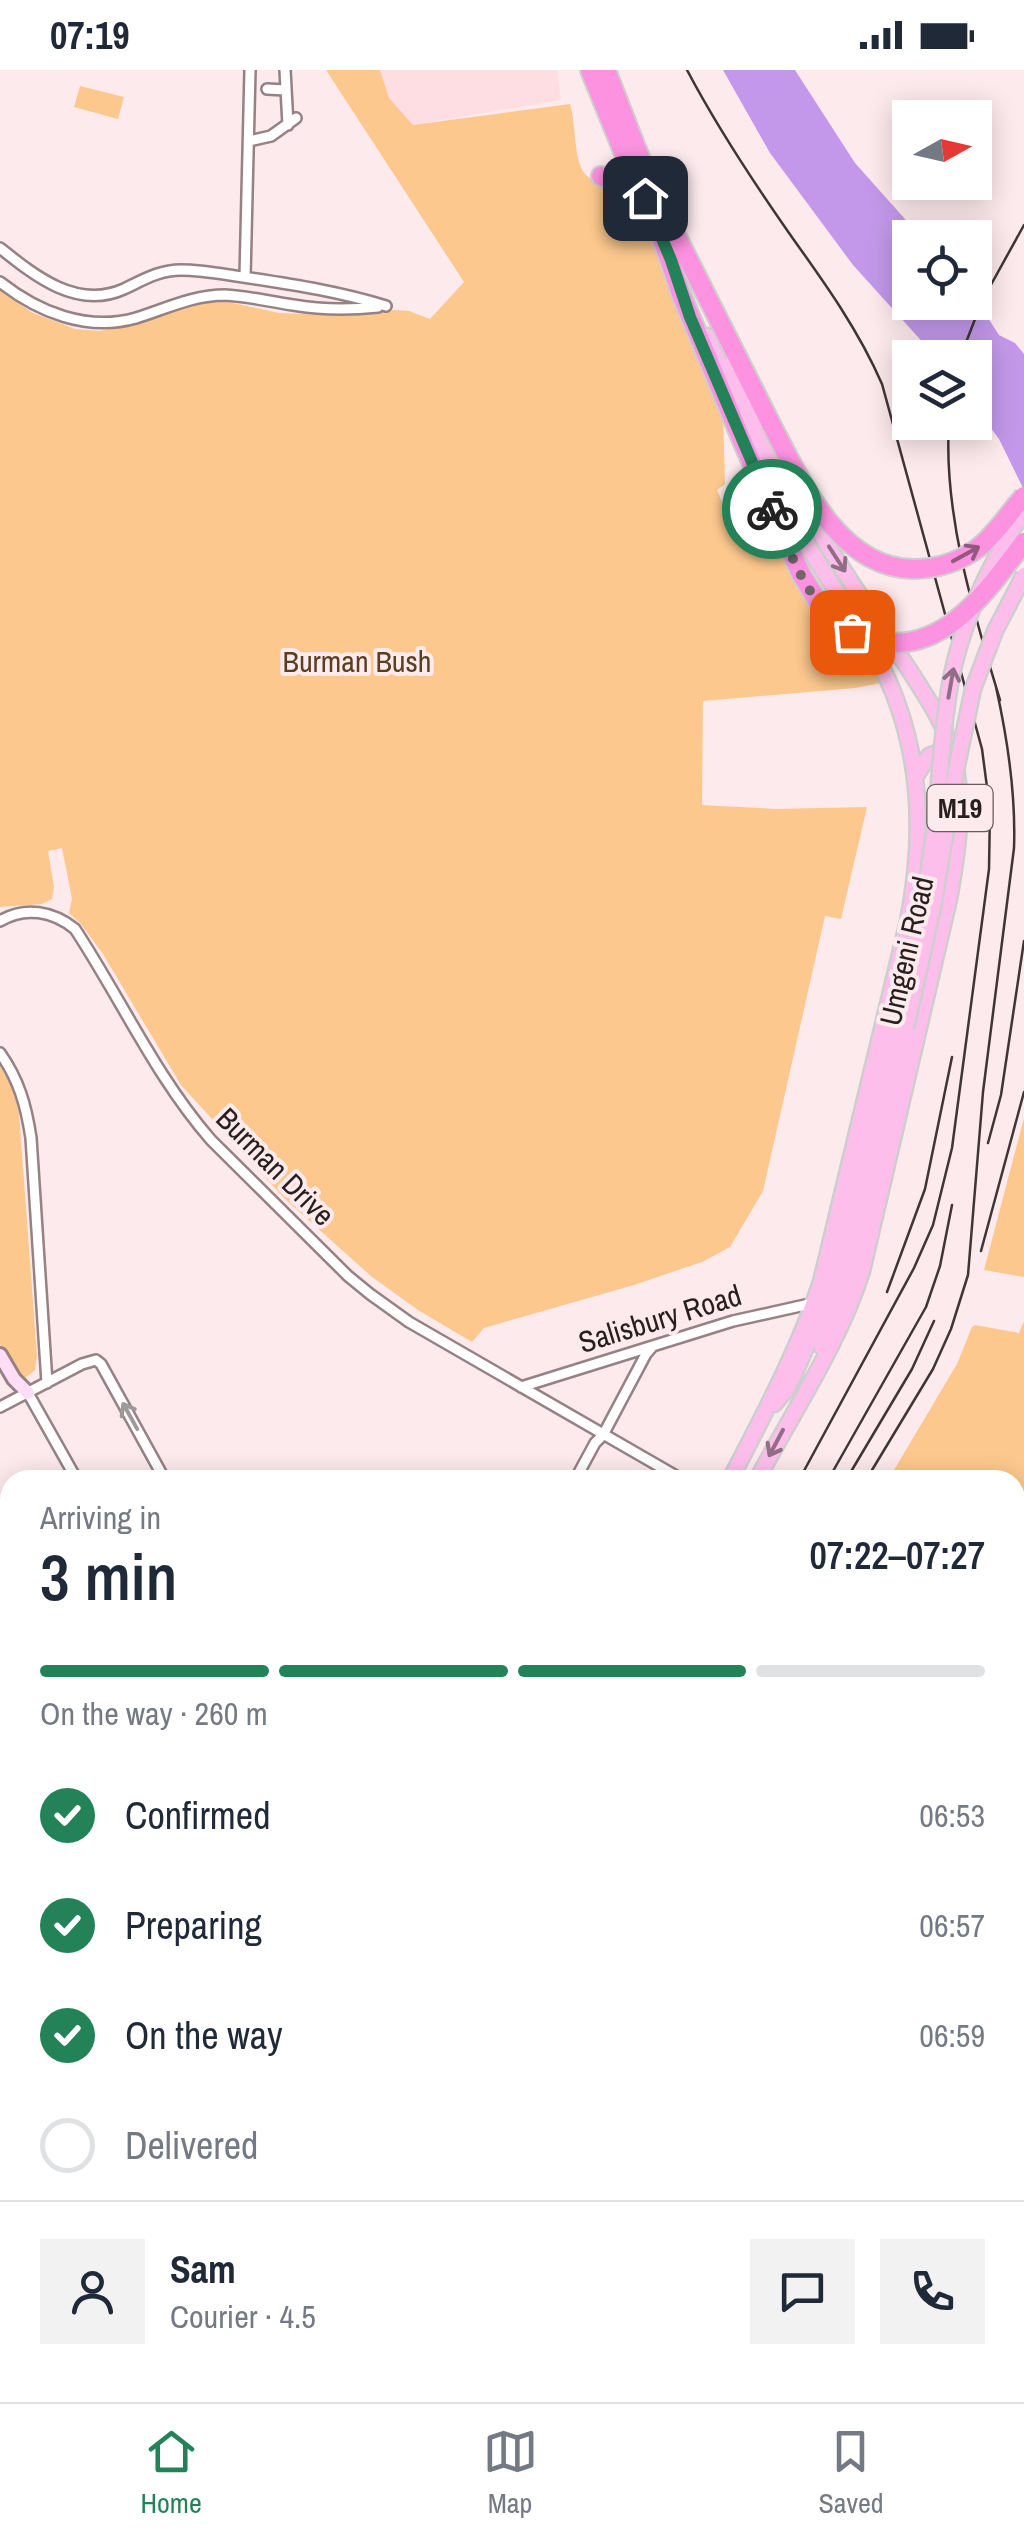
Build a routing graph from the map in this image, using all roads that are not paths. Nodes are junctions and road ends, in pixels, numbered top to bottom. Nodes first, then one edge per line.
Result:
1 (250, 70) edge
2 (285, 70) edge
3 (590, 70) edge
4 (606, 70) edge
5 (267, 89) dead end
6 (285, 90) junction
7 (248, 141) junction
8 (601, 176) dead end
9 (645, 198) junction
10 (0, 248) edge
11 (677, 257) junction
12 (244, 277) junction
13 (0, 282) edge
14 (347, 294) junction
15 (348, 309) junction
16 (1024, 496) edge
17 (1024, 511) edge
18 (1024, 542) edge
19 (1024, 575) edge
20 (951, 748) junction
21 (915, 778) junction
22 (0, 920) edge
23 (902, 1024) junction
24 (0, 1053) edge
25 (814, 1303) junction
26 (654, 1345) junction
27 (0, 1355) edge
28 (47, 1383) junction
29 (521, 1388) junction
30 (28, 1393) junction
31 (0, 1407) edge
32 (796, 1407) junction
33 (766, 1412) junction
34 (603, 1435) junction
35 (71, 1470) edge
36 (159, 1470) edge
37 (581, 1470) edge
38 (665, 1470) edge
39 (735, 1470) edge
40 (762, 1470) edge

1 - 7 street
2 - 6 street
3 - 9 highway, Umgeni Road / M19
4 - 11 highway, Umgeni Road / M19
5 - 6 street
6 - 7 street
7 - 12 street
8 - 9 highway
9 - 11 highway, Umgeni Road / M19
10 - 12 street
11 -> 16 highway, bridge
11 - 18 highway, bridge
11 -> 20 main road, Umgeni Road / M19
11 - 21 main road, Umgeni Road / M19
12 - 14 street
13 - 15 street
14 - 15 street
14 - 15 street
23 -> 17 main road, bridge
19 - 23 main road, bridge
20 - 21 main road
20 - 32 main road, Umgeni Road / M19
21 - 25 main road, Umgeni Road / M19
22 - 29 street, Burman Drive
23 - 32 main road
23 - 33 main road
24 - 28 street
25 - 26 street, Salisbury Road
25 - 33 main road, Umgeni Road / M19
26 - 29 street, Salisbury Road
26 - 34 street
27 - 30 street
28 - 30 street
36 -> 28 street
29 - 34 street, Burman Drive
30 - 31 street
30 - 35 street
32 -> 40 main road, Umgeni Road
33 - 39 main road, Umgeni Road
34 - 37 street
34 - 38 street, Burman Drive

